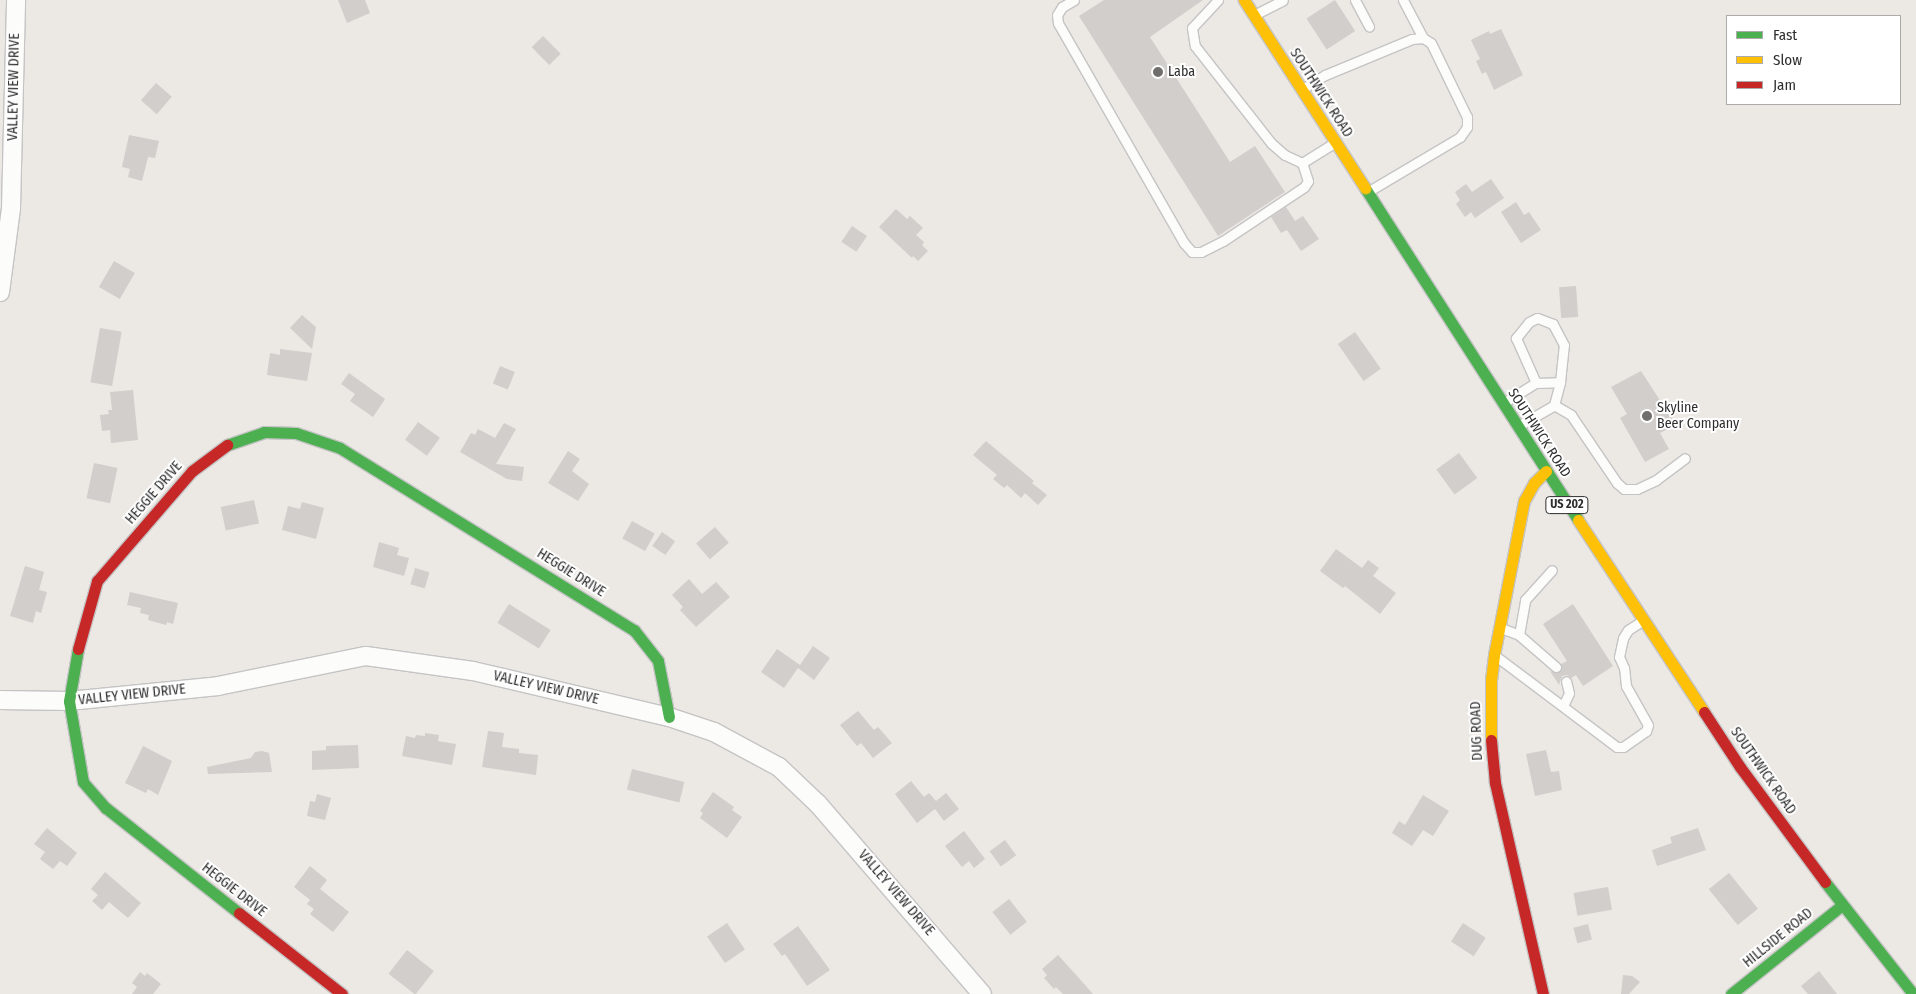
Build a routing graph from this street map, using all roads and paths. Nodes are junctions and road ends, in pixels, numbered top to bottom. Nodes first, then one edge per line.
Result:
1 (16, 0) edge
2 (1074, 0) edge
3 (1218, 0) edge
4 (1244, 0) edge
5 (1283, 0) edge
6 (1355, 0) edge
7 (1403, 0) edge
8 (1254, 16) junction
9 (1370, 26) dead end
10 (1423, 38) junction
11 (1301, 90) junction
12 (1335, 143) junction
13 (1302, 163) junction
14 (1367, 192) junction
15 (0, 292) edge
16 (1536, 382) junction
17 (1560, 382) junction
18 (1502, 403) junction
19 (1554, 405) junction
20 (1518, 427) junction
21 (1685, 458) dead end
22 (1546, 471) junction
23 (1552, 570) dead end
24 (1643, 621) junction
25 (1499, 628) junction
26 (1519, 635) junction
27 (1494, 656) junction
28 (1556, 668) dead end
29 (1566, 681) dead end
30 (0, 700) edge
31 (69, 701) junction
32 (1563, 706) junction
33 (669, 717) junction
34 (1842, 906) junction
35 (342, 994) edge
36 (982, 994) edge
37 (1543, 994) edge
38 (1731, 994) edge
39 (1913, 994) edge

1 - 15 street, VALLEY VIEW DRIVE
2 - 13 lane
3 - 13 lane
4 - 8 main road, SOUTHWICK ROAD / US 202
5 - 8 lane
6 - 9 lane
7 - 10 lane
8 - 11 main road, SOUTHWICK ROAD / US 202
10 - 11 lane
10 - 14 lane
11 - 12 main road, SOUTHWICK ROAD / US 202
12 - 13 lane
12 - 14 main road, SOUTHWICK ROAD / US 202
14 - 18 main road, SOUTHWICK ROAD / US 202
16 - 17 lane
16 - 17 lane
16 - 18 lane
17 - 19 lane
18 - 20 main road, SOUTHWICK ROAD / US 202
19 - 20 lane
19 - 21 lane
20 - 22 main road, SOUTHWICK ROAD / US 202
22 - 24 main road, SOUTHWICK ROAD / US 202
22 - 25 main road, DUG ROAD
23 - 26 lane
24 - 32 lane
24 - 34 main road, SOUTHWICK ROAD / US 202
25 - 26 lane
25 - 27 main road, DUG ROAD
26 - 28 lane
27 - 32 lane
27 - 37 main road, DUG ROAD
29 - 32 lane
30 - 31 street, VALLEY VIEW DRIVE
31 - 33 street, VALLEY VIEW DRIVE
31 - 33 main road, HEGGIE DRIVE
31 - 35 main road, HEGGIE DRIVE
33 - 36 street, VALLEY VIEW DRIVE
34 - 38 main road, HILLSIDE ROAD
34 - 39 main road, SOUTHWICK ROAD / US 202

